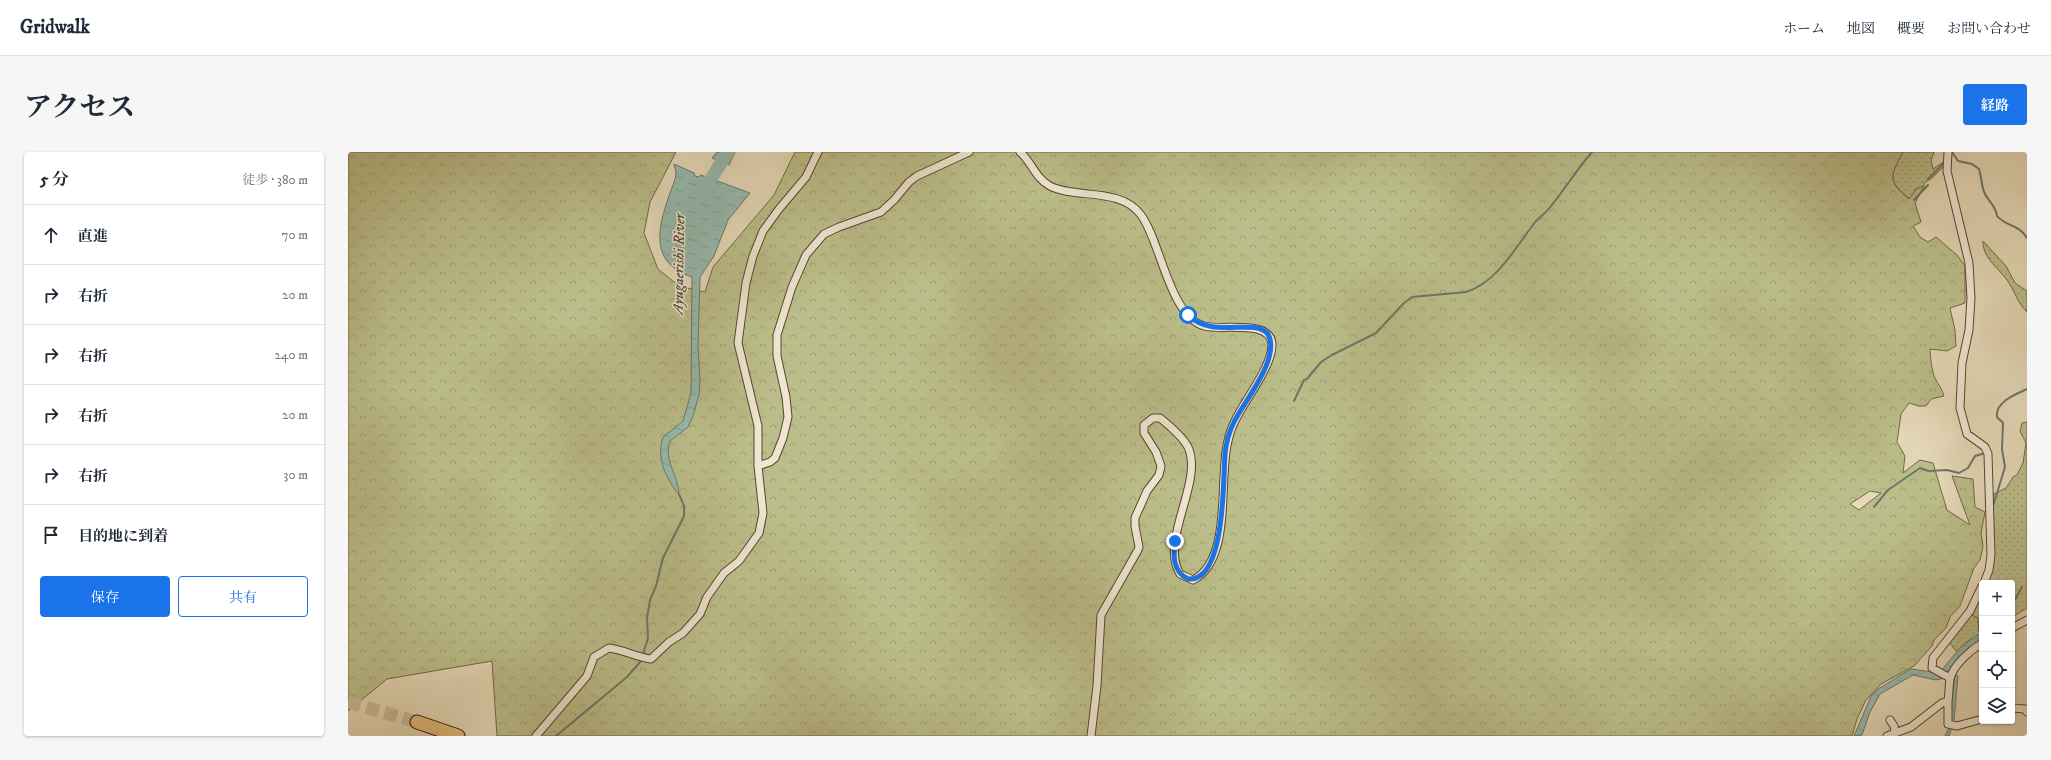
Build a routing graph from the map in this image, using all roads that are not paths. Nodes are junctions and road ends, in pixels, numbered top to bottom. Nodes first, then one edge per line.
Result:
1 (818, 152) edge
2 (969, 152) edge
3 (1020, 152) edge
4 (1948, 152) edge
5 (758, 466) junction
6 (1985, 580) edge
7 (1979, 592) edge
8 (2027, 620) edge
9 (2015, 626) edge
10 (1979, 646) edge
11 (1948, 674) junction
12 (1948, 701) junction
13 (2015, 708) edge
14 (2027, 712) edge
15 (1890, 720) dead end
16 (1979, 720) edge
17 (421, 724) tunnel mouth
18 (1891, 734) edge
19 (458, 736) edge
20 (536, 736) edge
21 (1091, 736) edge

1 - 5 street
2 - 5 street
3 - 21 street
4 - 6 street
5 - 20 street
7 - 11 street
8 - 9 street
10 - 11 street
11 - 12 street
12 - 16 street
12 - 18 street
13 - 14 street
15 - 18 street
17 - 19 highway

